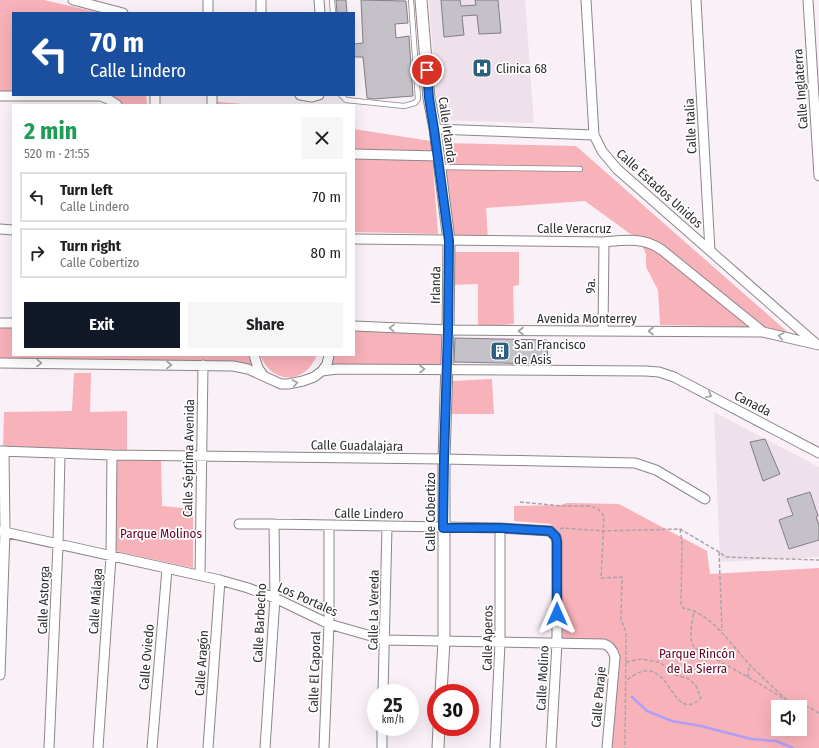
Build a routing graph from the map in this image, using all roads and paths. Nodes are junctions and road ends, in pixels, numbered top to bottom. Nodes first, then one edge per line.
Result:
1 (73, 0) edge
2 (208, 0) edge
3 (261, 0) edge
4 (319, 0) edge
5 (332, 0) edge
6 (411, 0) edge
7 (421, 0) edge
8 (586, 0) edge
9 (696, 0) edge
10 (808, 0) edge
11 (84, 1) edge
12 (121, 12) edge
13 (208, 12) edge
14 (261, 12) edge
15 (320, 12) edge
16 (333, 12) edge
17 (0, 96) edge
18 (41, 96) edge
19 (341, 96) edge
20 (101, 100) edge
21 (116, 104) edge
22 (434, 129) junction
23 (594, 134) junction
24 (355, 154) edge
25 (439, 162) junction
26 (580, 169) dead end
27 (819, 176) edge
28 (0, 229) edge
29 (12, 230) edge
30 (355, 239) edge
31 (449, 241) junction
32 (604, 242) junction
33 (710, 251) junction
34 (0, 323) edge
35 (12, 323) edge
36 (355, 326) edge
37 (448, 330) junction
38 (602, 331) junction
39 (763, 332) junction
40 (818, 344) edge
41 (254, 356) edge
42 (329, 356) edge
43 (0, 363) edge
44 (203, 365) junction
45 (447, 369) junction
46 (322, 371) junction
47 (264, 376) junction
48 (2, 451) edge
49 (819, 453) edge
50 (60, 454) junction
51 (112, 455) junction
52 (201, 456) junction
53 (444, 458) junction
54 (705, 498) dead end
55 (520, 502) dead end
56 (239, 524) dead end
57 (274, 524) junction
58 (329, 525) junction
59 (387, 527) junction
60 (443, 528) junction
61 (500, 528) junction
62 (680, 529) junction
63 (603, 531) junction
64 (3, 532) edge
65 (555, 535) junction
66 (58, 545) junction
67 (719, 552) junction
68 (111, 557) junction
69 (819, 560) edge
70 (167, 569) junction
71 (200, 575) junction
72 (220, 580) junction
73 (275, 598) junction
74 (694, 610) junction
75 (329, 624) junction
76 (722, 632) junction
77 (385, 640) junction
78 (444, 641) junction
79 (500, 643) junction
80 (557, 643) junction
81 (611, 648) joint
82 (626, 662) junction
83 (614, 664) junction
84 (749, 664) junction
85 (0, 675) edge
86 (748, 677) junction
87 (626, 680) junction
88 (383, 684) edge
89 (442, 684) edge
90 (786, 700) edge
91 (787, 700) edge
92 (807, 707) edge
93 (819, 713) edge
94 (382, 736) edge
95 (439, 736) edge
96 (50, 748) edge
97 (98, 748) edge
98 (152, 748) edge
99 (208, 748) edge
100 (265, 748) edge
101 (324, 748) edge
102 (382, 748) edge
103 (438, 748) edge
104 (495, 748) edge
105 (551, 748) edge
106 (607, 748) edge
107 (625, 748) edge

1 - 11 street
2 - 13 street
3 - 14 street
4 - 15 street
5 - 16 lane
6 - 19 lane
7 - 22 street, Calle Irlanda
8 - 23 street, Calle Estados Unidos
9 - 33 street, Calle Italia
10 - 27 street, Calle Inglaterra
11 - 12 street
17 - 18 street
18 - 20 street
20 - 21 street
22 - 23 street
22 - 25 street, Calle Irlanda
23 - 33 street, Calle Estados Unidos
24 - 25 street
25 - 26 lane
25 - 31 street, Calle Irlanda
28 - 29 street
30 - 31 street, Calle Veracruz
31 - 32 street, Calle Veracruz
31 - 37 street, Irlanda
32 - 38 street, 9a.
32 - 39 street, Calle Veracruz
33 - 40 street, Calle Estados Unidos
34 - 35 street
37 -> 36 street, Avenida Monterrey
38 -> 37 street, Avenida Monterrey
37 - 45 street, Calle Cobertizo
39 -> 38 street, Avenida Monterrey
40 -> 39 street, Avenida Monterrey
41 - 47 street
42 - 46 street
43 -> 44 street
44 - 47 street
44 - 52 street, Calle Séptima Avenida
46 -> 45 street
45 -> 49 street, Canada
45 - 53 street, Calle Cobertizo
47 -> 46 street
48 - 50 street, Calle Guadalajara
48 - 64 street
50 - 51 street, Calle Guadalajara
50 - 66 street, Calle Astorga
51 - 52 street, Calle Guadalajara
51 - 68 street, Calle Málaga
52 - 53 street, Calle Guadalajara
52 - 71 street, Calle Séptima Avenida
53 - 54 street, Calle Guadalajara
53 - 60 street, Calle Cobertizo
55 - 63 path
56 - 57 street, Calle Lindero
57 - 58 street, Calle Lindero
57 - 73 street, Calle Barbecho
58 - 59 street, Calle Lindero
58 - 75 street, Calle El Caporal
59 - 60 street, Calle Lindero
59 - 77 street, Calle La Vereda
60 - 61 street, Calle Lindero
60 - 78 street, Calle Cobertizo
61 - 65 street, Calle Lindero
61 - 79 street, Calle Aperos
62 - 63 path
62 - 67 path
62 - 74 path
63 - 65 path
63 - 82 path
64 - 66 street, Los Portales
64 - 85 street
65 - 80 street, Calle Molino
66 - 68 street, Los Portales
66 - 96 street, Calle Astorga
67 - 69 path
67 - 76 path
68 - 70 street, Los Portales
68 - 97 street, Calle Málaga
70 - 71 street, Los Portales
70 - 98 street, Calle Oviedo
71 - 72 street, Los Portales
72 - 73 street, Los Portales
72 - 99 street, Calle Aragón
73 - 75 street, Los Portales
73 - 100 street, Calle Barbecho
74 - 76 path
74 - 86 path
75 - 77 street, Los Portales
75 - 101 street, Calle El Caporal
76 - 84 path
77 - 78 street, Los Portales
77 - 88 street, Calle La Vereda
78 - 79 street, Los Portales
78 - 89 street, Calle Cobertizo
79 - 80 street, Los Portales
79 - 104 street, Calle Aperos
80 - 81 street, Los Portales
80 - 105 street, Calle Molino
81 - 83 street, Calle Paraje
82 - 83 path
82 - 87 path
82 - 87 path
83 - 106 street, Calle Paraje
84 - 86 path
84 - 91 path
86 - 90 path
87 - 107 path
92 - 93 path
94 - 102 street
95 - 103 street

